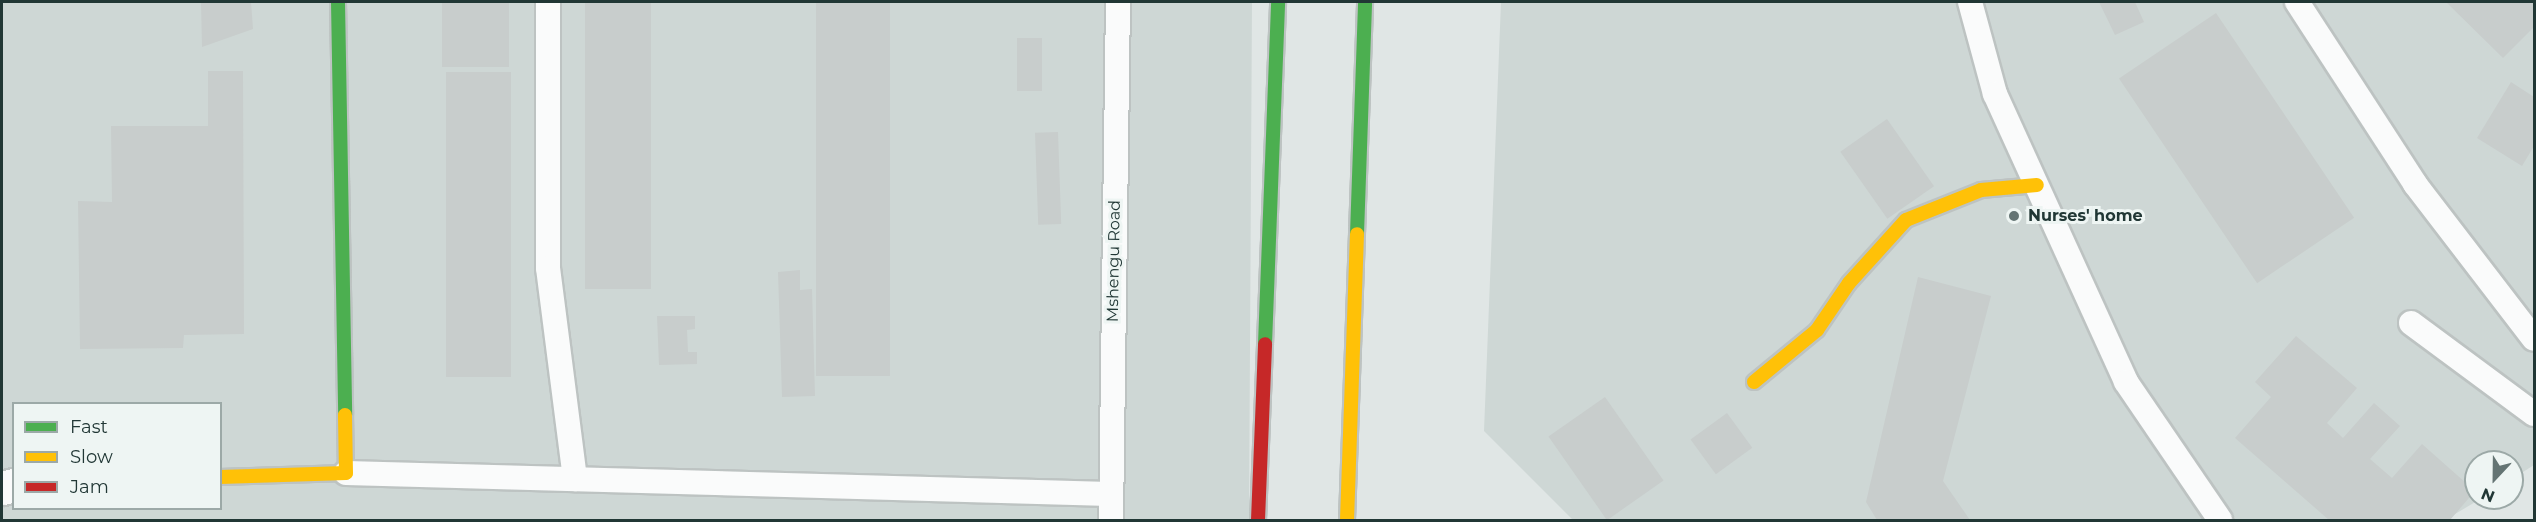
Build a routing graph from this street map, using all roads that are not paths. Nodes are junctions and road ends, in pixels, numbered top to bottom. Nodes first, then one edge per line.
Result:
1 (338, 2) edge
2 (548, 2) edge
3 (1118, 2) edge
4 (1278, 2) edge
5 (1365, 2) edge
6 (1970, 2) edge
7 (2297, 2) edge
8 (2037, 185) junction
9 (2411, 323) dead end
10 (2535, 339) edge
11 (1754, 382) dead end
12 (2535, 414) edge
13 (346, 473) junction
14 (222, 477) edge
15 (575, 479) junction
16 (1110, 494) junction
17 (1110, 520) edge
18 (1258, 520) edge
19 (1347, 520) edge
20 (2220, 520) edge

1 - 13 main road
2 - 15 lane
3 - 16 lane, Mshengu Road
4 - 18 main road
5 - 19 main road
6 - 8 lane
7 - 10 lane
8 - 11 main road
8 - 20 lane
9 - 12 lane
13 - 14 main road
13 - 15 lane
15 - 16 lane
16 - 17 lane, Mshengu Road

